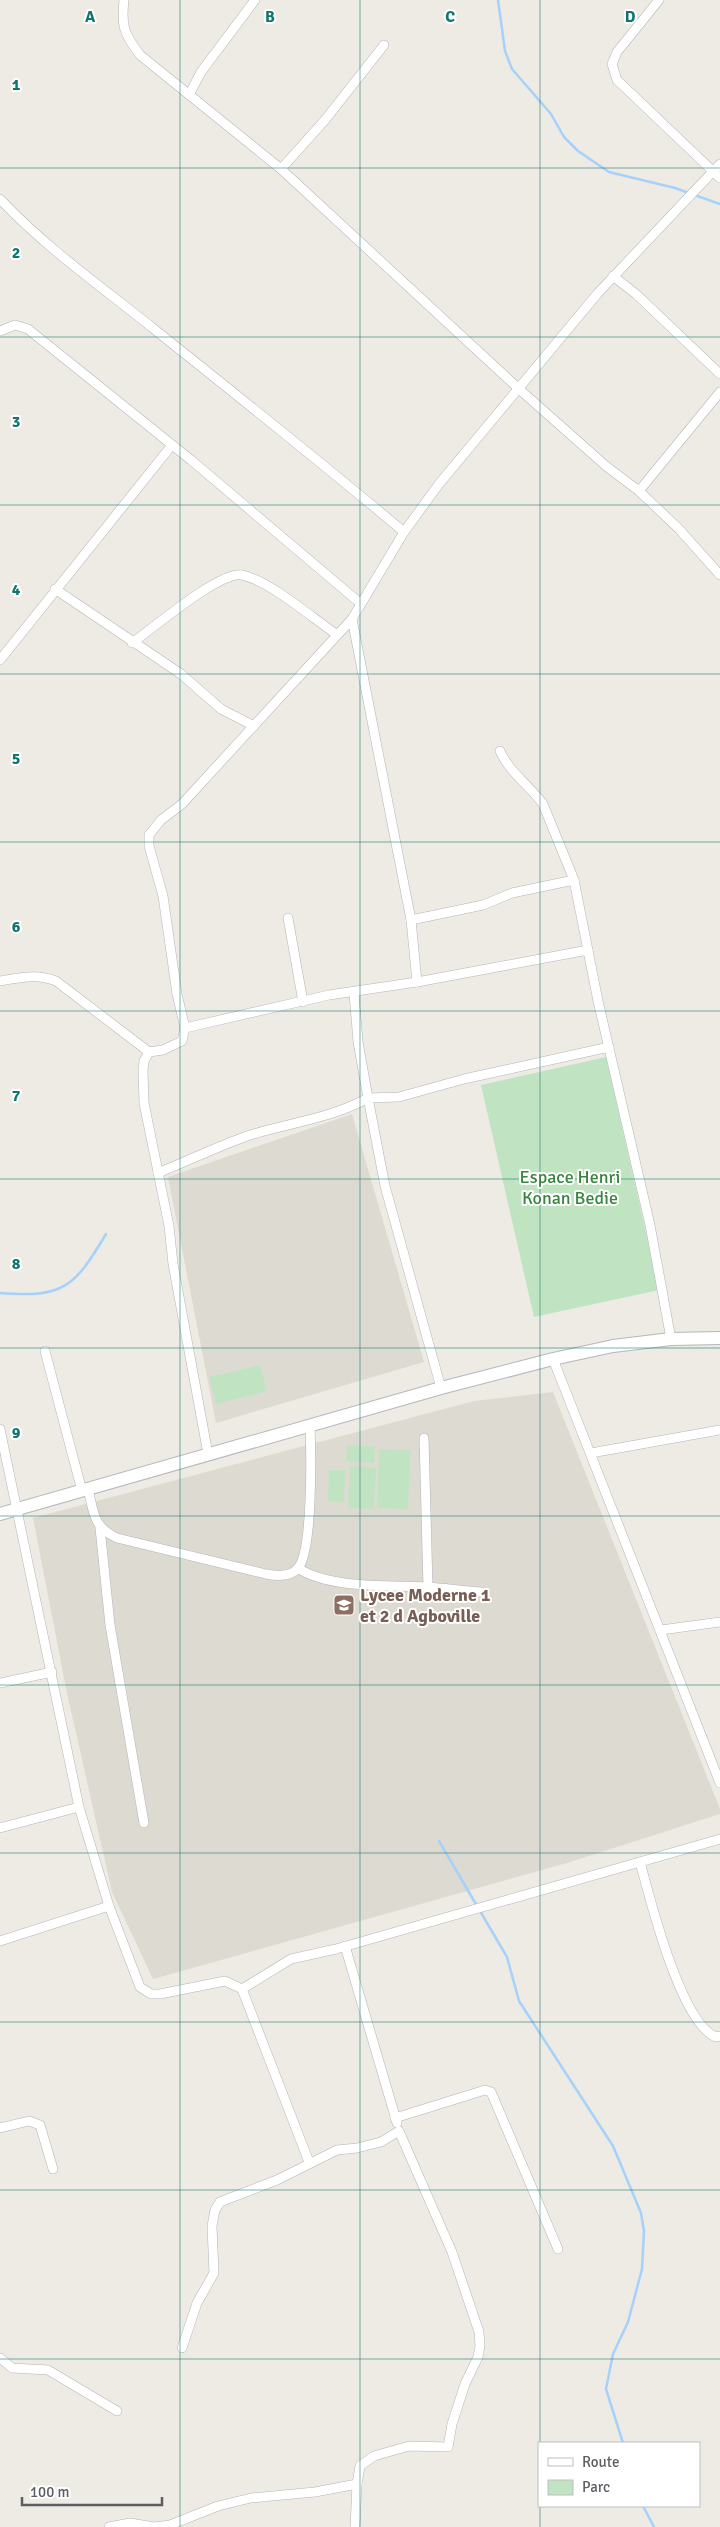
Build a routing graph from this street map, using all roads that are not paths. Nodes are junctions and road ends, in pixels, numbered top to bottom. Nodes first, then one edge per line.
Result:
1 (124, 0) edge
2 (256, 0) edge
3 (659, 0) edge
4 (384, 45) dead end
5 (189, 95) junction
6 (720, 164) edge
7 (281, 169) junction
8 (717, 175) edge
9 (0, 200) edge
10 (614, 276) junction
11 (0, 331) edge
12 (720, 374) edge
13 (519, 389) junction
14 (720, 392) edge
15 (172, 446) junction
16 (639, 491) junction
17 (404, 532) junction
18 (720, 575) edge
19 (55, 589) junction
20 (360, 603) junction
21 (352, 619) junction
22 (336, 634) junction
23 (132, 643) junction
24 (0, 660) edge
25 (254, 726) junction
26 (500, 751) dead end
27 (574, 880) junction
28 (288, 918) dead end
29 (411, 920) junction
30 (588, 950) junction
31 (0, 981) edge
32 (417, 982) junction
33 (354, 993) junction
34 (303, 1002) junction
35 (185, 1028) junction
36 (609, 1048) junction
37 (149, 1052) junction
38 (368, 1098) junction
39 (158, 1173) junction
40 (720, 1338) edge
41 (671, 1339) junction
42 (45, 1351) dead end
43 (554, 1359) junction
44 (441, 1388) junction
45 (310, 1426) junction
46 (0, 1429) edge
47 (720, 1430) edge
48 (424, 1438) dead end
49 (591, 1453) junction
50 (208, 1454) junction
51 (85, 1490) junction
52 (18, 1509) junction
53 (0, 1514) edge
54 (100, 1528) junction
55 (298, 1568) junction
56 (428, 1587) junction
57 (481, 1592) dead end
58 (720, 1622) edge
59 (661, 1630) junction
60 (52, 1672) junction
61 (0, 1683) edge
62 (720, 1783) edge
63 (79, 1807) junction
64 (144, 1823) dead end
65 (0, 1828) edge
66 (720, 1839) edge
67 (640, 1862) junction
68 (109, 1906) junction
69 (0, 1941) edge
70 (345, 1946) junction
71 (242, 1989) junction
72 (720, 2036) edge
73 (395, 2118) junction
74 (0, 2128) edge
75 (399, 2131) junction
76 (309, 2162) junction
77 (53, 2169) dead end
78 (558, 2250) dead end
79 (182, 2348) dead end
80 (0, 2358) edge
81 (117, 2411) dead end
82 (357, 2484) junction
83 (109, 2527) edge
84 (355, 2527) edge

1 - 5 street
2 - 5 street
3 - 8 street
4 - 7 street
5 - 7 street
6 - 8 street
7 - 13 street
8 - 10 street
9 - 17 street
10 - 12 street
10 - 13 street
11 - 15 street
13 - 16 street
13 - 17 street
14 - 16 street
15 - 19 street
15 - 20 street
16 - 18 street
17 - 20 street
19 - 23 street
19 - 24 street
20 - 21 street
21 - 22 street
21 - 29 street
22 - 23 street
22 - 25 street
23 - 25 street
25 - 35 street
26 - 27 street
27 - 29 street
27 - 30 street
28 - 34 street
29 - 32 street
30 - 32 street
30 - 36 street
31 - 37 street
32 - 33 street
33 - 34 street
33 - 38 street
34 - 35 street
35 - 37 street
36 - 38 street
36 - 41 street
37 - 39 street
38 - 39 street
38 - 44 street
39 - 50 street
40 - 41 main road
41 - 43 main road
42 - 51 street
43 - 44 main road
43 - 49 street
44 - 45 main road
45 - 50 main road
45 - 55 street
46 - 52 street
47 - 49 street
48 - 56 street
49 - 59 street
50 - 51 main road
51 - 52 main road
51 - 54 street
52 - 53 main road
52 - 60 street
54 - 55 street
54 - 64 street
55 - 56 street
56 - 57 street
58 - 59 street
59 - 62 street
60 - 61 street
60 - 63 street
63 - 65 street
63 - 68 street
66 - 67 street
67 - 70 street
67 - 72 street
68 - 69 street
68 - 71 street
70 - 71 street
70 - 73 street
71 - 76 street
73 - 75 street
73 - 78 street
74 - 77 street
75 - 76 street
75 - 82 street
76 - 79 street
80 - 81 street
82 - 83 street
82 - 84 street

